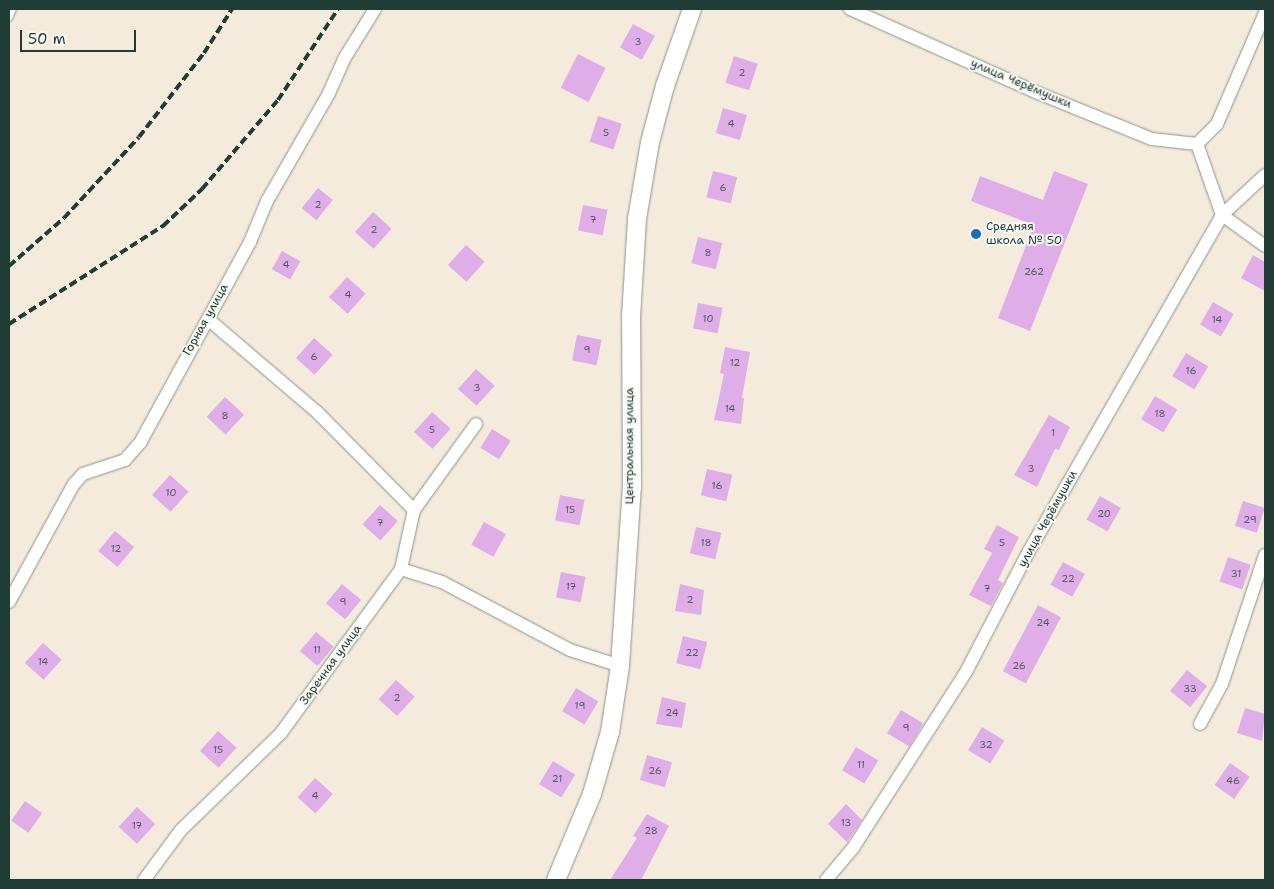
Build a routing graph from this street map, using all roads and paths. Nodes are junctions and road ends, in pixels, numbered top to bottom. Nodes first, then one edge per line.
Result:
1 (13, 9) edge
2 (375, 9) edge
3 (692, 9) edge
4 (850, 9) edge
5 (1265, 13) edge
6 (9, 18) edge
7 (1197, 144) junction
8 (1265, 176) edge
9 (1222, 215) junction
10 (1265, 246) edge
11 (208, 319) junction
12 (476, 424) dead end
13 (414, 510) junction
14 (1265, 555) edge
15 (401, 569) junction
16 (9, 602) edge
17 (620, 666) junction
18 (1200, 724) dead end
19 (144, 880) edge
20 (556, 880) edge
21 (826, 880) edge

1 - 6 lane
2 - 11 street, Горная улица
3 - 17 street, Центральная улица
4 - 7 street, улица Черёмушки
5 - 7 street
7 - 9 street
8 - 9 street, улица Черёмушки
9 - 10 street
9 - 21 street, улица Черёмушки
11 - 13 street
11 - 16 street, Горная улица
12 - 13 street, Заречная улица
13 - 15 street, Заречная улица
14 - 18 street
15 - 17 street
15 - 19 street, Заречная улица
17 - 20 street, Центральная улица

